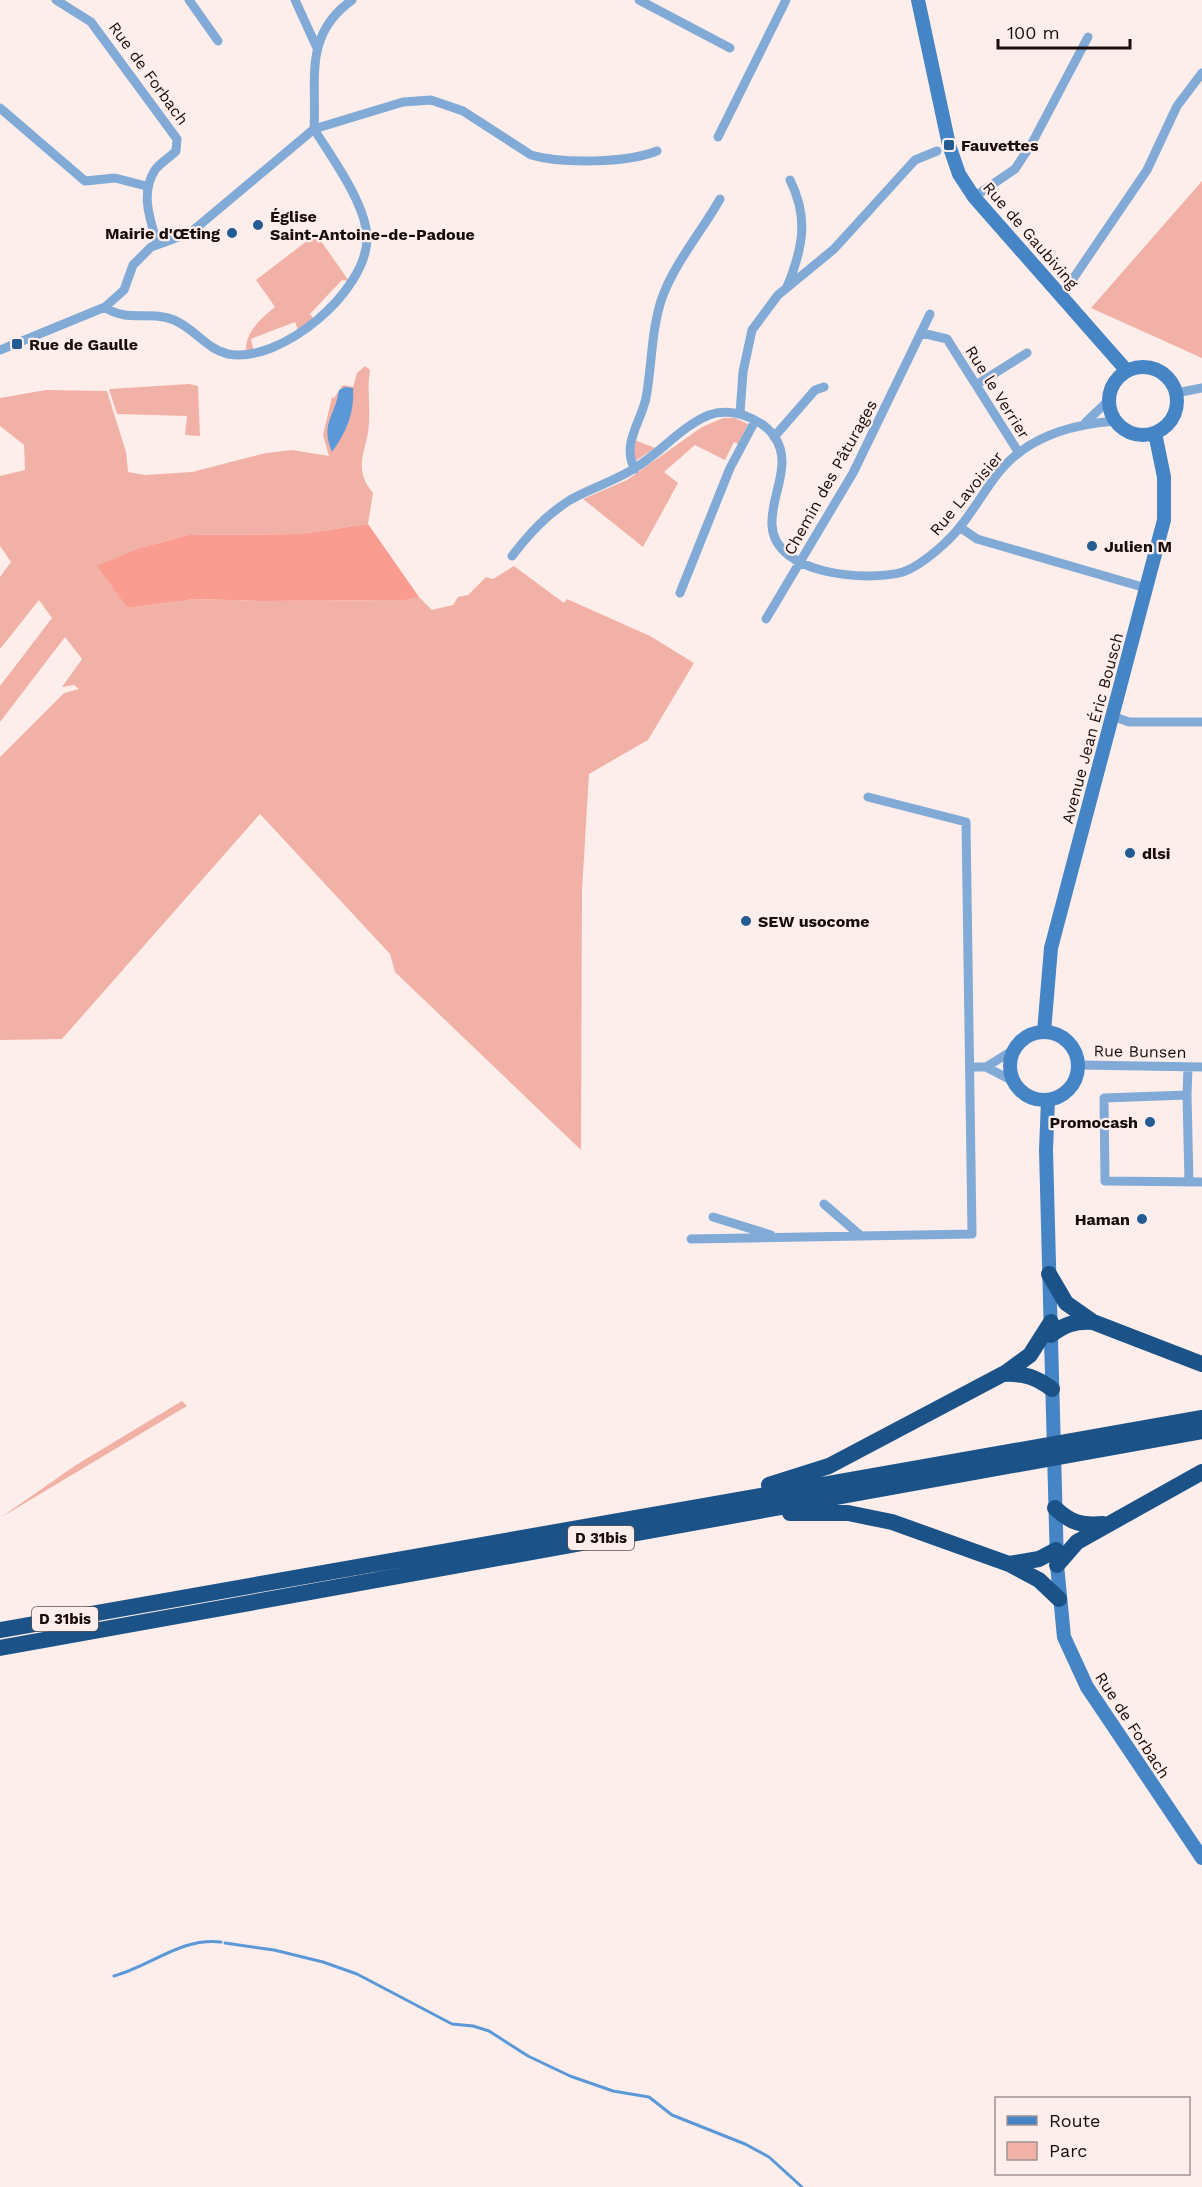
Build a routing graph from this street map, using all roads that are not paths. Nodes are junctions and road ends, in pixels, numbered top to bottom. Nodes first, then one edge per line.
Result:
1 (56, 0) edge
2 (189, 0) edge
3 (295, 0) edge
4 (352, 0) edge
5 (639, 0) edge
6 (786, 0) edge
7 (918, 0) edge
8 (1088, 37) dead end
9 (218, 41) dead end
10 (317, 48) junction
11 (730, 48) dead end
12 (1202, 74) edge
13 (0, 108) edge
14 (314, 129) junction
15 (718, 137) dead end
16 (657, 151) dead end
17 (937, 151) dead end
18 (790, 180) dead end
19 (146, 186) junction
20 (974, 197) junction
21 (720, 199) dead end
22 (157, 243) junction
23 (787, 287) junction
24 (1062, 295) junction
25 (105, 307) junction
26 (930, 314) dead end
27 (922, 333) junction
28 (0, 351) edge
29 (1027, 353) dead end
30 (1127, 371) junction
31 (976, 385) junction
32 (824, 387) dead end
33 (1202, 388) edge
34 (1176, 393) junction
35 (1110, 399) junction
36 (740, 413) junction
37 (755, 421) junction
38 (1116, 421) junction
39 (1084, 423) junction
40 (1155, 433) junction
41 (774, 436) junction
42 (1019, 453) junction
43 (635, 469) junction
44 (961, 528) junction
45 (512, 556) dead end
46 (800, 562) junction
47 (1146, 588) junction
48 (680, 593) dead end
49 (766, 619) dead end
50 (1112, 716) junction
51 (1202, 722) edge
52 (868, 797) dead end
53 (1044, 1032) junction
54 (1015, 1049) junction
55 (1078, 1065) junction
56 (970, 1067) junction
57 (986, 1067) junction
58 (1188, 1067) junction
59 (1202, 1067) edge
60 (1013, 1081) junction
61 (1187, 1095) junction
62 (1048, 1100) junction
63 (1189, 1182) junction
64 (1202, 1182) edge
65 (824, 1204) dead end
66 (713, 1217) dead end
67 (861, 1236) junction
68 (781, 1238) junction
69 (691, 1239) dead end
70 (1049, 1274) junction
71 (1093, 1322) junction
72 (1051, 1328) junction
73 (1202, 1364) edge
74 (1003, 1374) junction
75 (1053, 1389) junction
76 (1202, 1418) edge
77 (1202, 1431) edge
78 (1202, 1472) edge
79 (1055, 1508) junction
80 (647, 1516) junction
81 (711, 1517) junction
82 (1106, 1524) junction
83 (1056, 1558) junction
84 (1009, 1564) junction
85 (1059, 1599) junction
86 (0, 1630) edge
87 (0, 1648) edge
88 (1202, 1858) edge

1 - 19 street, Rue de Forbach
2 - 9 street
3 - 10 street
4 - 10 street
5 - 11 street
6 - 15 street
7 - 20 main road, Rue de Gaubiving
8 - 20 street
10 - 14 street
12 - 24 street
13 - 19 street
14 - 16 street
14 - 22 street
14 - 25 street
17 - 23 street
18 - 23 street
19 - 22 street
20 - 24 main road, Rue de Gaubiving
21 - 43 street
22 - 25 street
23 - 36 street
24 - 30 main road, Rue de Gaubiving
25 - 28 street
26 - 27 street, Chemin des Pâturages
27 - 31 street, Rue le Verrier
27 - 46 street, Chemin des Pâturages
29 - 31 street
30 - 34 main road
30 - 35 main road
31 - 42 street, Rue le Verrier
32 - 41 street
33 - 34 street
34 - 40 main road
35 - 38 main road
35 - 39 street, Rue Lavoisier
36 - 37 street
36 - 43 street
37 - 41 street
37 - 48 street
38 - 39 street, Rue Lavoisier
38 - 40 main road
39 - 42 street, Rue Lavoisier
40 - 47 main road, Avenue Jean Éric Bousch
41 - 46 street
42 - 44 street, Rue Lavoisier
43 - 45 street
44 - 46 street, Rue Lavoisier
44 - 47 street
46 - 49 street, Chemin des Pâturages
47 - 50 main road, Avenue Jean Éric Bousch
50 - 51 street
50 - 53 main road, Avenue Jean Éric Bousch
52 - 56 street
53 - 54 main road
53 - 55 main road
54 - 57 street
54 - 60 main road
55 - 58 street, Rue Bunsen
55 - 62 main road
56 - 57 street
56 - 67 street
57 - 60 street
58 - 59 street, Rue Bunsen
58 - 61 street
60 - 62 main road
61 - 63 street
61 - 63 street
62 - 70 main road, Rue de Forbach
63 - 64 street
65 - 67 street
66 - 68 street
67 - 68 street
68 - 69 street
70 - 71 highway
70 - 72 main road, Rue de Forbach
71 - 72 highway
71 - 73 highway
72 - 74 highway
72 - 75 main road, Rue de Forbach
74 - 75 highway
74 - 80 highway
75 - 79 main road, Rue de Forbach
76 - 80 highway, D 31bis
77 - 81 highway, D 31bis
78 - 82 highway
79 - 82 highway
79 - 83 main road, Rue de Forbach
80 - 86 highway, D 31bis
81 - 84 highway
81 - 87 highway, D 31bis
82 - 83 highway
83 - 84 highway
83 - 85 main road, Rue de Forbach
84 - 85 highway
85 - 88 main road, Rue de Forbach

